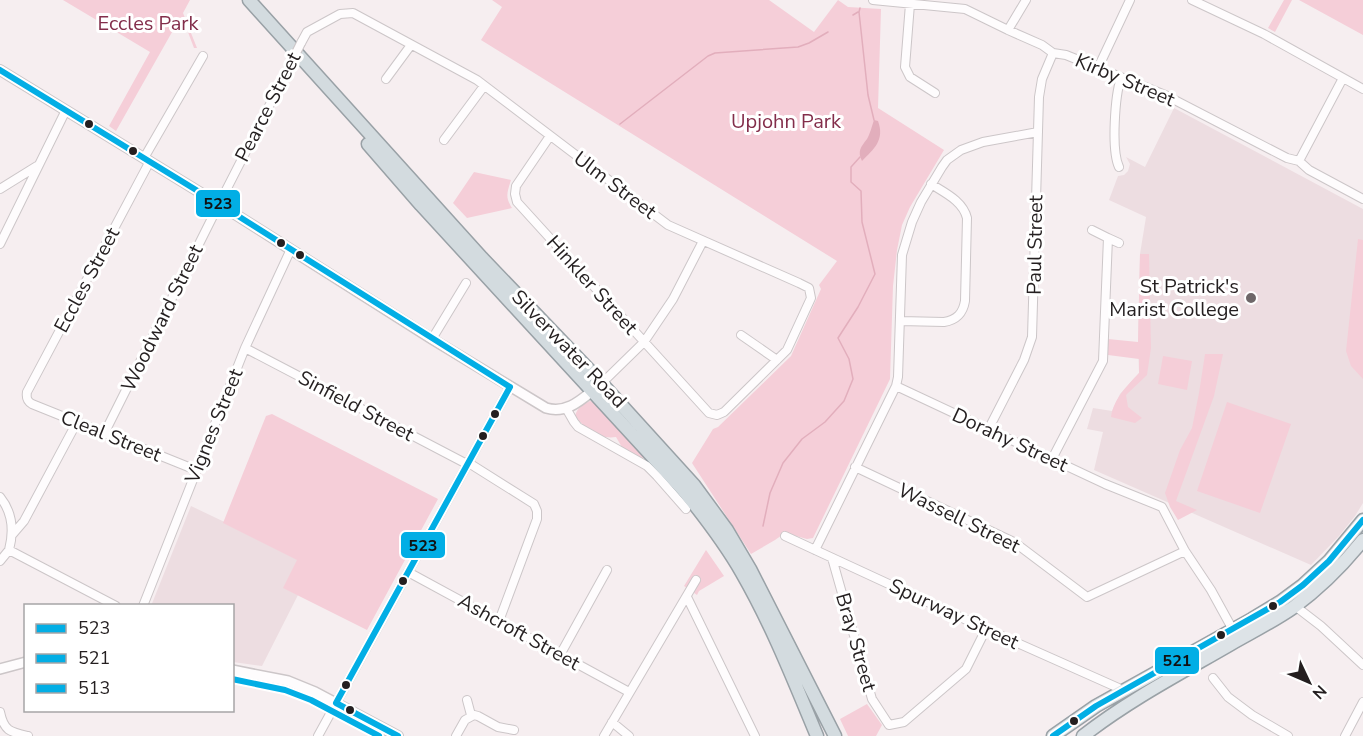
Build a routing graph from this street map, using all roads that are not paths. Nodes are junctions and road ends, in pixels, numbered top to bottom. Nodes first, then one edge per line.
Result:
1 (239, 0) edge
2 (249, 0) edge
3 (873, 0) edge
4 (1026, 0) edge
5 (1130, 0) edge
6 (1192, 0) edge
7 (939, 3) edge
8 (910, 4) junction
9 (1008, 30) junction
10 (301, 43) joint
11 (411, 45) junction
12 (1053, 53) junction
13 (202, 56) dead end
14 (1098, 68) junction
15 (0, 70) edge
16 (1121, 78) junction
17 (1344, 78) junction
18 (386, 79) dead end
19 (484, 86) junction
20 (1363, 88) edge
21 (934, 93) dead end
22 (66, 110) junction
23 (1038, 132) junction
24 (550, 136) junction
25 (444, 140) dead end
26 (147, 159) junction
27 (1299, 161) junction
28 (38, 165) junction
29 (1119, 167) dead end
30 (931, 184) junction
31 (0, 189) edge
32 (1363, 199) edge
33 (219, 204) junction
34 (1092, 230) dead end
35 (1108, 238) junction
36 (703, 241) junction
37 (1119, 243) dead end
38 (0, 244) edge
39 (291, 249) junction
40 (466, 282) dead end
41 (900, 321) junction
42 (741, 335) dead end
43 (432, 339) junction
44 (645, 342) junction
45 (245, 348) junction
46 (777, 360) junction
47 (896, 386) junction
48 (510, 387) junction
49 (597, 387) junction
50 (28, 400) joint
51 (566, 408) junction
52 (723, 412) joint
53 (77, 422) junction
54 (988, 430) junction
55 (105, 432) junction
56 (1052, 459) junction
57 (468, 463) junction
58 (855, 467) junction
59 (196, 470) junction
60 (0, 497) edge
61 (686, 509) dead end
62 (1363, 520) edge
63 (12, 535) junction
64 (785, 536) dead end
65 (1363, 540) edge
66 (9, 550) junction
67 (815, 550) junction
68 (1185, 551) junction
69 (832, 558) junction
70 (0, 561) edge
71 (608, 570) dead end
72 (408, 572) junction
73 (696, 580) dead end
74 (687, 597) junction
75 (112, 604) edge
76 (144, 604) edge
77 (1295, 606) junction
78 (499, 621) junction
79 (986, 629) junction
80 (1233, 630) junction
81 (560, 655) junction
82 (24, 663) edge
83 (1363, 665) edge
84 (0, 669) edge
85 (234, 670) edge
86 (1213, 678) dead end
87 (1123, 690) junction
88 (629, 692) junction
89 (467, 700) dead end
90 (1363, 702) edge
91 (336, 703) junction
92 (0, 712) edge
93 (471, 715) junction
94 (612, 722) junction
95 (514, 730) dead end
96 (28, 736) edge
97 (318, 736) edge
98 (398, 736) edge
99 (456, 736) edge
100 (604, 736) edge
101 (629, 736) edge
102 (755, 736) edge
103 (817, 736) edge
104 (835, 736) edge
105 (1053, 736) edge
106 (1083, 736) edge
107 (1098, 736) edge
108 (1288, 736) edge
109 (1345, 736) edge

1 - 49 highway, Silverwater Road
2 - 49 highway, Silverwater Road
3 - 8 street, Kirby Street
4 - 9 street
5 - 14 street
6 - 17 street
7 - 8 street, Kirby Street
7 - 9 street, Kirby Street
8 - 21 street
9 - 12 street, Kirby Street
10 - 11 street, Ulm Street
10 - 33 street, Pearce Street, bridge
11 - 18 street
11 - 19 street, Ulm Street
12 - 14 street, Kirby Street
12 - 23 street, Paul Street
13 - 26 street, Eccles Street
14 - 16 street, Kirby Street
15 - 22 street
16 - 27 street, Kirby Street
16 - 29 street
17 - 20 street
17 - 27 street
19 - 24 street, Ulm Street
19 - 25 street
22 - 26 street
22 - 28 street
23 - 30 street
23 - 54 street, Paul Street
24 - 36 street, Ulm Street
24 - 44 street, Hinkler Street
26 - 33 street
26 - 50 street, Eccles Street
27 - 32 street, Kirby Street
28 - 31 street
28 - 38 street
30 - 41 street
30 - 41 street
33 - 39 street
33 - 55 street, Woodward Street
34 - 35 street
35 - 37 street
35 - 56 street
36 - 44 street
36 - 46 street, Ulm Street
39 - 43 street
39 - 45 street, Vignes Street
40 - 43 street
41 - 47 street
42 - 46 street
43 - 48 street
44 - 49 street
44 - 52 street, Hinkler Street
45 - 57 street, Sinfield Street
45 - 59 street, Vignes Street
46 - 52 street, Ulm Street
47 - 54 street, Dorahy Street
47 - 58 street
48 - 51 street
48 - 57 street
49 - 51 street
49 - 103 highway, Silverwater Road
49 - 104 highway, Silverwater Road
50 - 53 street, Cleal Street
51 - 61 street
53 - 55 street, Cleal Street
53 - 63 street
54 - 56 street, Dorahy Street
55 - 59 street, Cleal Street
56 - 68 street, Dorahy Street
57 - 72 street
57 - 78 street, Sinfield Street
58 - 67 street
58 - 68 street, Wassell Street
59 - 76 street, Vignes Street
60 - 63 street
62 - 80 main road
63 - 66 street
64 - 67 street, Spurway Street
65 - 77 main road
66 - 70 street
66 - 75 street
67 - 69 street, Spurway Street
68 - 80 street, Dorahy Street
69 - 79 street, Spurway Street
69 - 79 street, Bray Street
71 - 81 street
72 - 78 street, Ashcroft Street
72 - 91 street
73 - 74 street
74 - 88 street
74 - 102 street
77 - 83 street
77 - 106 main road
78 - 81 street, Ashcroft Street
79 - 87 street, Spurway Street
80 - 87 main road
81 - 88 street, Ashcroft Street
82 - 84 street
85 - 91 street
86 - 108 street
87 - 105 main road
88 - 94 street
89 - 93 street
90 - 109 street
91 - 97 street
91 - 98 street
92 - 96 street
93 - 95 street
93 - 99 street
94 - 100 street
94 - 101 street
106 - 107 street

